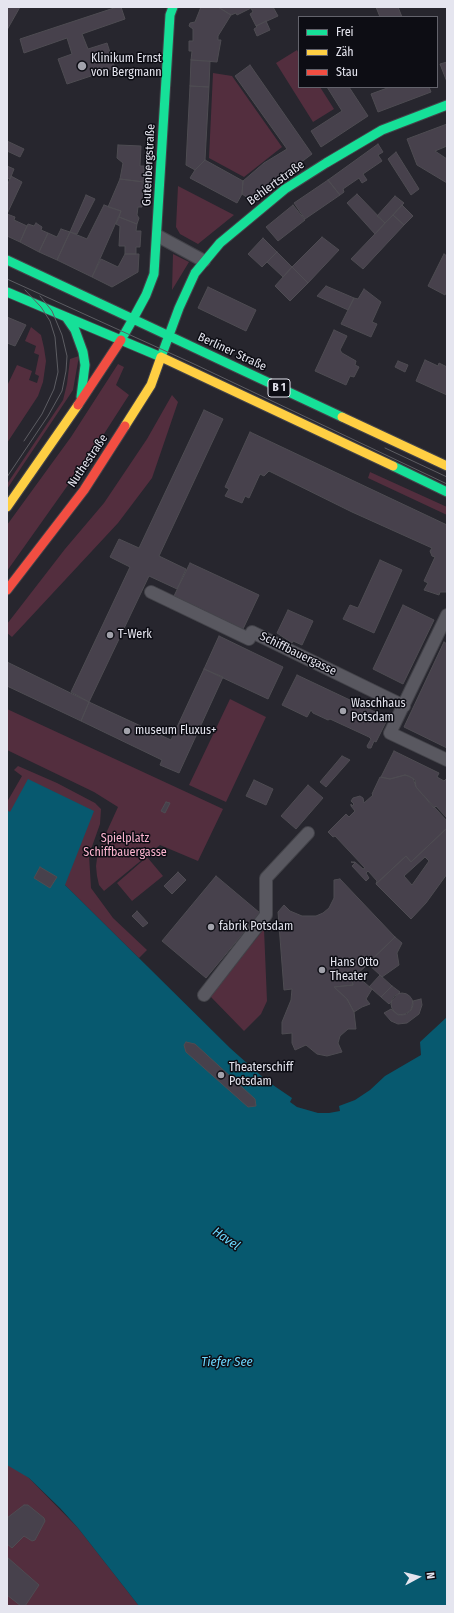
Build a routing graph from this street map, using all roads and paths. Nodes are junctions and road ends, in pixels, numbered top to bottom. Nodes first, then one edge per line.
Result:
1 (173, 7) edge
2 (447, 105) edge
3 (158, 236) junction
4 (7, 260) edge
5 (204, 261) junction
6 (7, 292) edge
7 (66, 317) junction
8 (133, 319) junction
9 (168, 336) junction
10 (121, 340) junction
11 (161, 358) junction
12 (80, 402) junction
13 (447, 466) edge
14 (447, 492) edge
15 (7, 507) edge
16 (7, 590) edge
17 (151, 592) dead end
18 (447, 615) edge
19 (404, 706) junction
20 (447, 760) edge
21 (308, 833) dead end
22 (204, 995) dead end

1 - 3 main road, Gutenbergstraße
2 - 5 main road, Behlertstraße
3 - 5 street
3 - 8 main road, Gutenbergstraße
4 - 8 main road, Berliner Straße
5 - 9 main road, Behlertstraße
6 - 7 main road
7 - 10 main road
7 - 12 main road
8 - 9 main road, Berliner Straße / B 1
8 - 10 main road
9 - 11 main road, Nuthestraße
9 - 13 main road, Berliner Straße / B 1
10 - 11 main road
10 - 12 main road
11 - 14 main road, B 1
11 - 16 main road, Nuthestraße
12 - 15 main road
17 - 19 street, Schiffbauergasse
18 - 19 street
19 - 20 street
21 - 22 street

